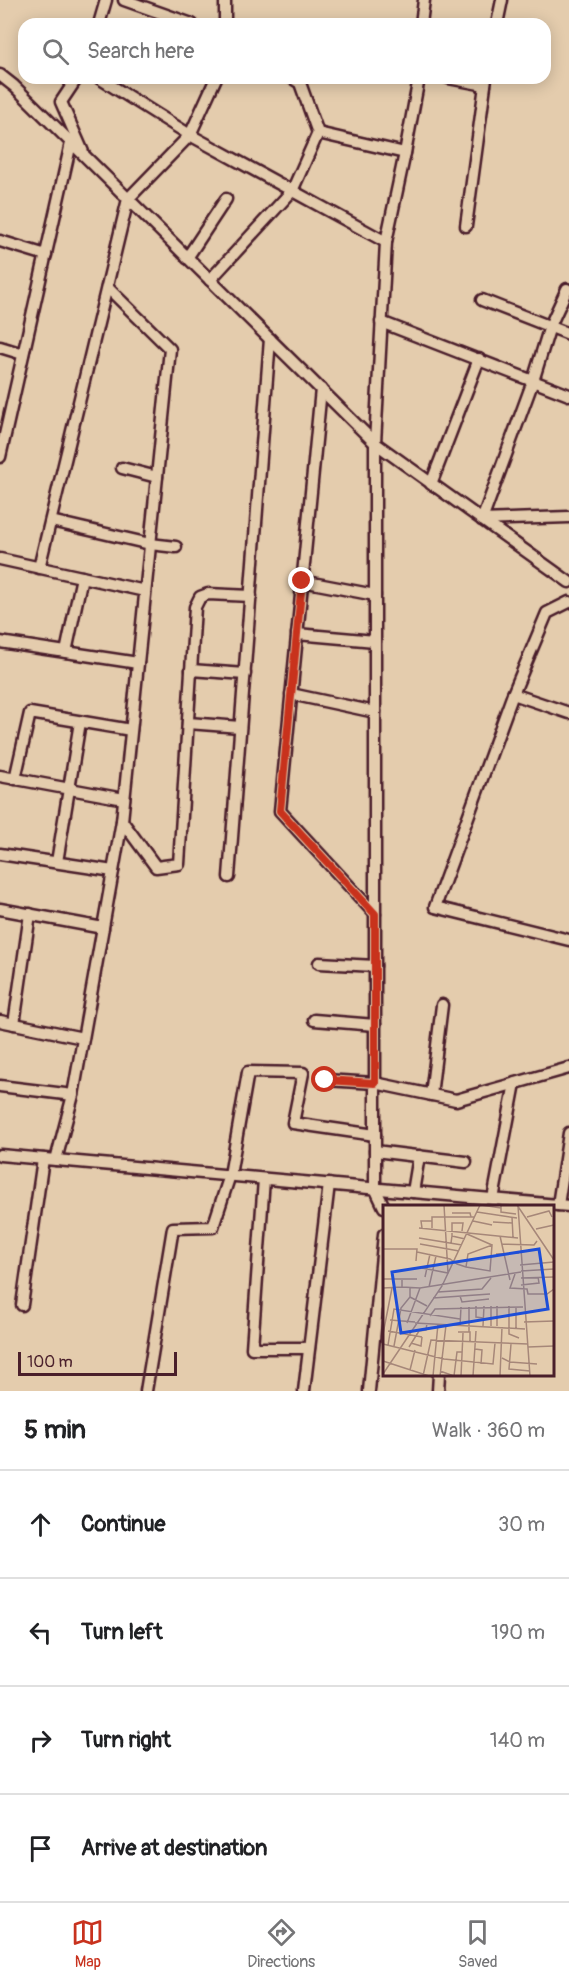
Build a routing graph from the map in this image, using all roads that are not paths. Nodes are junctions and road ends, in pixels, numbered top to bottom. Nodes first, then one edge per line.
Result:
1 (106, 0) edge
2 (124, 0) edge
3 (225, 0) edge
4 (424, 0) edge
5 (502, 0) edge
6 (101, 18) edge
7 (175, 18) edge
8 (225, 18) edge
9 (422, 18) edge
10 (499, 18) edge
11 (0, 75) edge
12 (73, 84) edge
13 (109, 84) edge
14 (213, 84) edge
15 (300, 84) edge
16 (418, 84) edge
17 (486, 84) edge
18 (318, 133) junction
19 (190, 135) junction
20 (71, 143) junction
21 (405, 153) junction
22 (85, 157) junction
23 (292, 191) junction
24 (128, 199) junction
25 (226, 199) dead end
26 (466, 226) dead end
27 (0, 241) edge
28 (386, 243) junction
29 (46, 255) junction
30 (187, 258) junction
31 (210, 280) junction
32 (107, 288) junction
33 (567, 289) dead end
34 (482, 300) dead end
35 (381, 322) junction
36 (550, 326) junction
37 (569, 334) edge
38 (270, 339) junction
39 (0, 347) edge
40 (23, 354) junction
41 (478, 359) junction
42 (533, 381) junction
43 (321, 389) junction
44 (569, 395) edge
45 (4, 421) edge
46 (375, 443) junction
47 (0, 457) edge
48 (122, 468) dead end
49 (157, 477) junction
50 (431, 484) junction
51 (569, 517) edge
52 (482, 520) junction
53 (51, 521) junction
54 (150, 544) junction
55 (176, 547) dead end
56 (0, 559) edge
57 (39, 568) junction
58 (82, 577) junction
59 (302, 581) junction
60 (569, 582) edge
61 (145, 591) junction
62 (375, 595) junction
63 (250, 596) junction
64 (569, 602) edge
65 (297, 634) junction
66 (375, 641) junction
67 (0, 642) edge
68 (66, 652) junction
69 (138, 663) junction
70 (191, 670) junction
71 (244, 674) junction
72 (291, 694) junction
73 (513, 694) junction
74 (375, 712) junction
75 (569, 713) edge
76 (80, 722) junction
77 (188, 723) junction
78 (240, 727) junction
79 (127, 732) junction
80 (0, 776) edge
81 (15, 779) junction
82 (69, 789) junction
83 (124, 799) junction
84 (122, 821) junction
85 (0, 854) edge
86 (57, 862) junction
87 (113, 871) junction
88 (229, 877) dead end
89 (0, 909) edge
90 (30, 914) junction
91 (375, 914) junction
92 (103, 928) junction
93 (569, 940) edge
94 (319, 963) dead end
95 (375, 966) junction
96 (442, 1005) dead end
97 (314, 1020) dead end
98 (0, 1021) edge
99 (14, 1024) junction
100 (375, 1025) junction
101 (83, 1038) junction
102 (569, 1068) edge
103 (325, 1080) dead end
104 (375, 1083) junction
105 (515, 1083) junction
106 (0, 1086) edge
107 (73, 1095) junction
108 (431, 1095) junction
109 (569, 1133) edge
110 (375, 1135) junction
111 (375, 1151) junction
112 (0, 1155) edge
113 (419, 1156) junction
114 (43, 1159) junction
115 (56, 1160) junction
116 (466, 1162) dead end
117 (230, 1175) junction
118 (264, 1179) junction
119 (329, 1184) junction
120 (375, 1188) junction
121 (389, 1190) junction
122 (413, 1192) junction
123 (493, 1199) junction
124 (451, 1201) edge
125 (385, 1205) edge
126 (386, 1205) edge
127 (563, 1205) edge
128 (383, 1244) edge
129 (22, 1305) dead end
130 (309, 1348) junction
131 (440, 1376) edge
132 (146, 1391) edge
133 (304, 1391) edge
134 (369, 1391) edge
135 (438, 1391) edge

1 - 6 street
2 - 7 street
3 - 8 street
4 - 9 street
5 - 10 street
11 - 20 street
12 - 22 street
13 - 19 street
14 - 19 street
15 - 18 street
16 - 21 street
17 - 26 street
18 - 21 street
18 - 23 street
19 - 23 street
19 - 24 street
20 - 22 street
20 - 29 street
21 - 28 street
22 - 24 street
23 - 28 street
23 - 31 street
24 - 30 street
24 - 32 street
25 - 30 street
27 - 29 street
28 - 35 street
29 - 40 street
30 - 31 street
31 - 38 street
32 - 49 street
32 - 53 street
33 - 36 street
34 - 36 street
35 - 41 street
35 - 46 street
36 - 37 street
36 - 42 street
38 - 43 street
38 - 63 street
39 - 40 street
40 - 45 street
41 - 42 street
41 - 50 street
42 - 44 street
42 - 52 street
43 - 46 street
43 - 59 street
45 - 47 street
46 - 50 street
46 - 62 street
48 - 49 street
49 - 54 street
50 - 52 street
51 - 52 street
52 - 60 street
53 - 54 street
53 - 57 street
54 - 55 street
54 - 61 street
56 - 57 street
57 - 58 street
58 - 61 street
58 - 68 street
59 - 62 street
59 - 65 street
61 - 69 street
62 - 66 street
63 - 70 street
63 - 71 street
64 - 73 street
65 - 66 street
65 - 72 street
66 - 74 street
67 - 68 street
68 - 69 street
69 - 79 street
70 - 71 street
70 - 77 street
71 - 78 street
72 - 74 street
72 - 91 street
73 - 75 street
73 - 93 street
74 - 91 street
76 - 79 street
76 - 81 street
76 - 82 street
77 - 78 street
77 - 84 street
78 - 88 street
79 - 83 street
80 - 81 street
81 - 82 street
82 - 83 street
82 - 86 street
83 - 84 street
84 - 87 street
85 - 86 street
86 - 87 street
87 - 92 street
89 - 90 street
90 - 92 street
90 - 99 street
91 - 95 street
92 - 101 street
94 - 95 street
95 - 100 street
96 - 108 street
97 - 100 street
98 - 99 street
99 - 101 street
100 - 104 street
101 - 107 street
102 - 105 street
103 - 104 street
104 - 108 street
104 - 110 street
105 - 108 street
105 - 123 street
106 - 107 street
107 - 115 street
109 - 127 street
110 - 111 street
110 - 117 street
111 - 113 street
111 - 120 street
112 - 114 street
113 - 116 street
113 - 122 street
114 - 115 street
114 - 129 street
115 - 117 street
117 - 118 street
117 - 132 street
118 - 119 street
118 - 130 street
119 - 120 street
119 - 130 street
120 - 121 street
120 - 125 street
121 - 122 street
121 - 126 street
122 - 124 street
123 - 124 street
123 - 127 street
128 - 134 street
130 - 133 street
131 - 135 street

